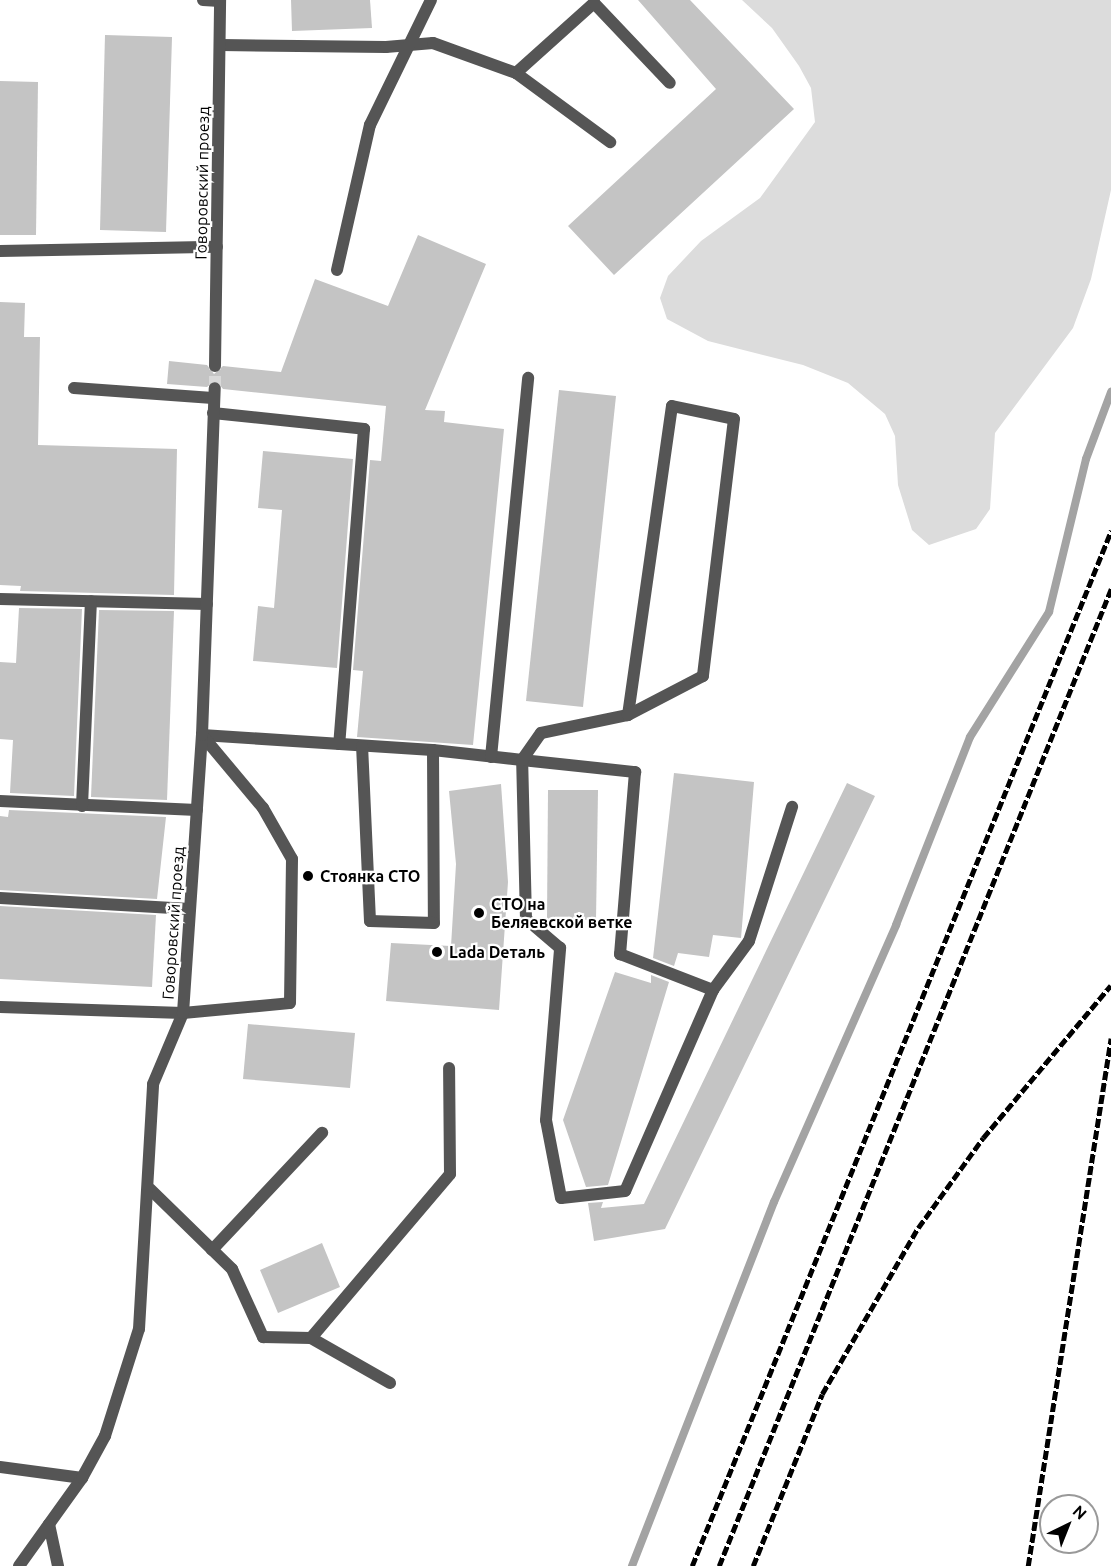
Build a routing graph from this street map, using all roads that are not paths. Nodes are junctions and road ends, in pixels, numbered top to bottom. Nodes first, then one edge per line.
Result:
1 (203, 0) edge
2 (430, 0) edge
3 (220, 1) edge
4 (221, 45) junction
5 (407, 45) junction
6 (516, 73) junction
7 (670, 83) dead end
8 (610, 142) dead end
9 (217, 247) junction
10 (0, 251) edge
11 (337, 270) dead end
12 (215, 366) tunnel mouth
13 (528, 378) dead end
14 (74, 388) dead end
15 (213, 413) junction
16 (0, 599) edge
17 (91, 601) junction
18 (207, 604) junction
19 (628, 715) junction
20 (202, 735) junction
21 (339, 744) junction
22 (362, 746) junction
23 (433, 750) junction
24 (491, 757) junction
25 (522, 760) junction
26 (0, 801) edge
27 (82, 806) junction
28 (792, 807) dead end
29 (197, 810) junction
30 (0, 898) edge
31 (190, 909) junction
32 (714, 990) junction
33 (0, 1007) edge
34 (183, 1013) junction
35 (449, 1068) dead end
36 (322, 1133) dead end
37 (150, 1189) junction
38 (212, 1250) junction
39 (311, 1338) junction
40 (390, 1383) dead end
41 (0, 1467) edge
42 (82, 1478) junction
43 (50, 1524) junction
44 (19, 1566) edge
45 (58, 1566) edge

1 - 3 street
2 - 5 street
3 - 4 street, Говоровский проезд
4 - 5 street
4 - 9 street, Говоровский проезд
5 - 6 street
5 - 11 street
6 - 7 street
6 - 8 street
9 - 10 street
9 - 12 street, Говоровский проезд
13 - 24 street
14 - 15 street, Говоровский проезд
15 - 18 street, Говоровский проезд
15 - 21 street
16 - 17 street
17 - 18 street
17 - 27 street
18 - 20 street, Говоровский проезд
19 - 19 street
19 - 25 street
20 - 21 street
20 - 29 street, Говоровский проезд
20 - 34 street
21 - 22 street
22 - 23 street
22 - 23 street
23 - 24 street
24 - 25 street
25 - 32 street
25 - 32 street
26 - 27 street
27 - 29 street
28 - 32 street
29 - 31 street, Говоровский проезд
30 - 31 street
31 - 34 street, Говоровский проезд
33 - 34 street
34 - 37 street, Говоровский проезд
35 - 39 street
36 - 38 street
37 - 38 street
37 - 42 street, Говоровский проезд
38 - 39 street
39 - 40 street
41 - 42 street
42 - 43 street, Говоровский проезд
43 - 44 street, Говоровский проезд
43 - 45 street

